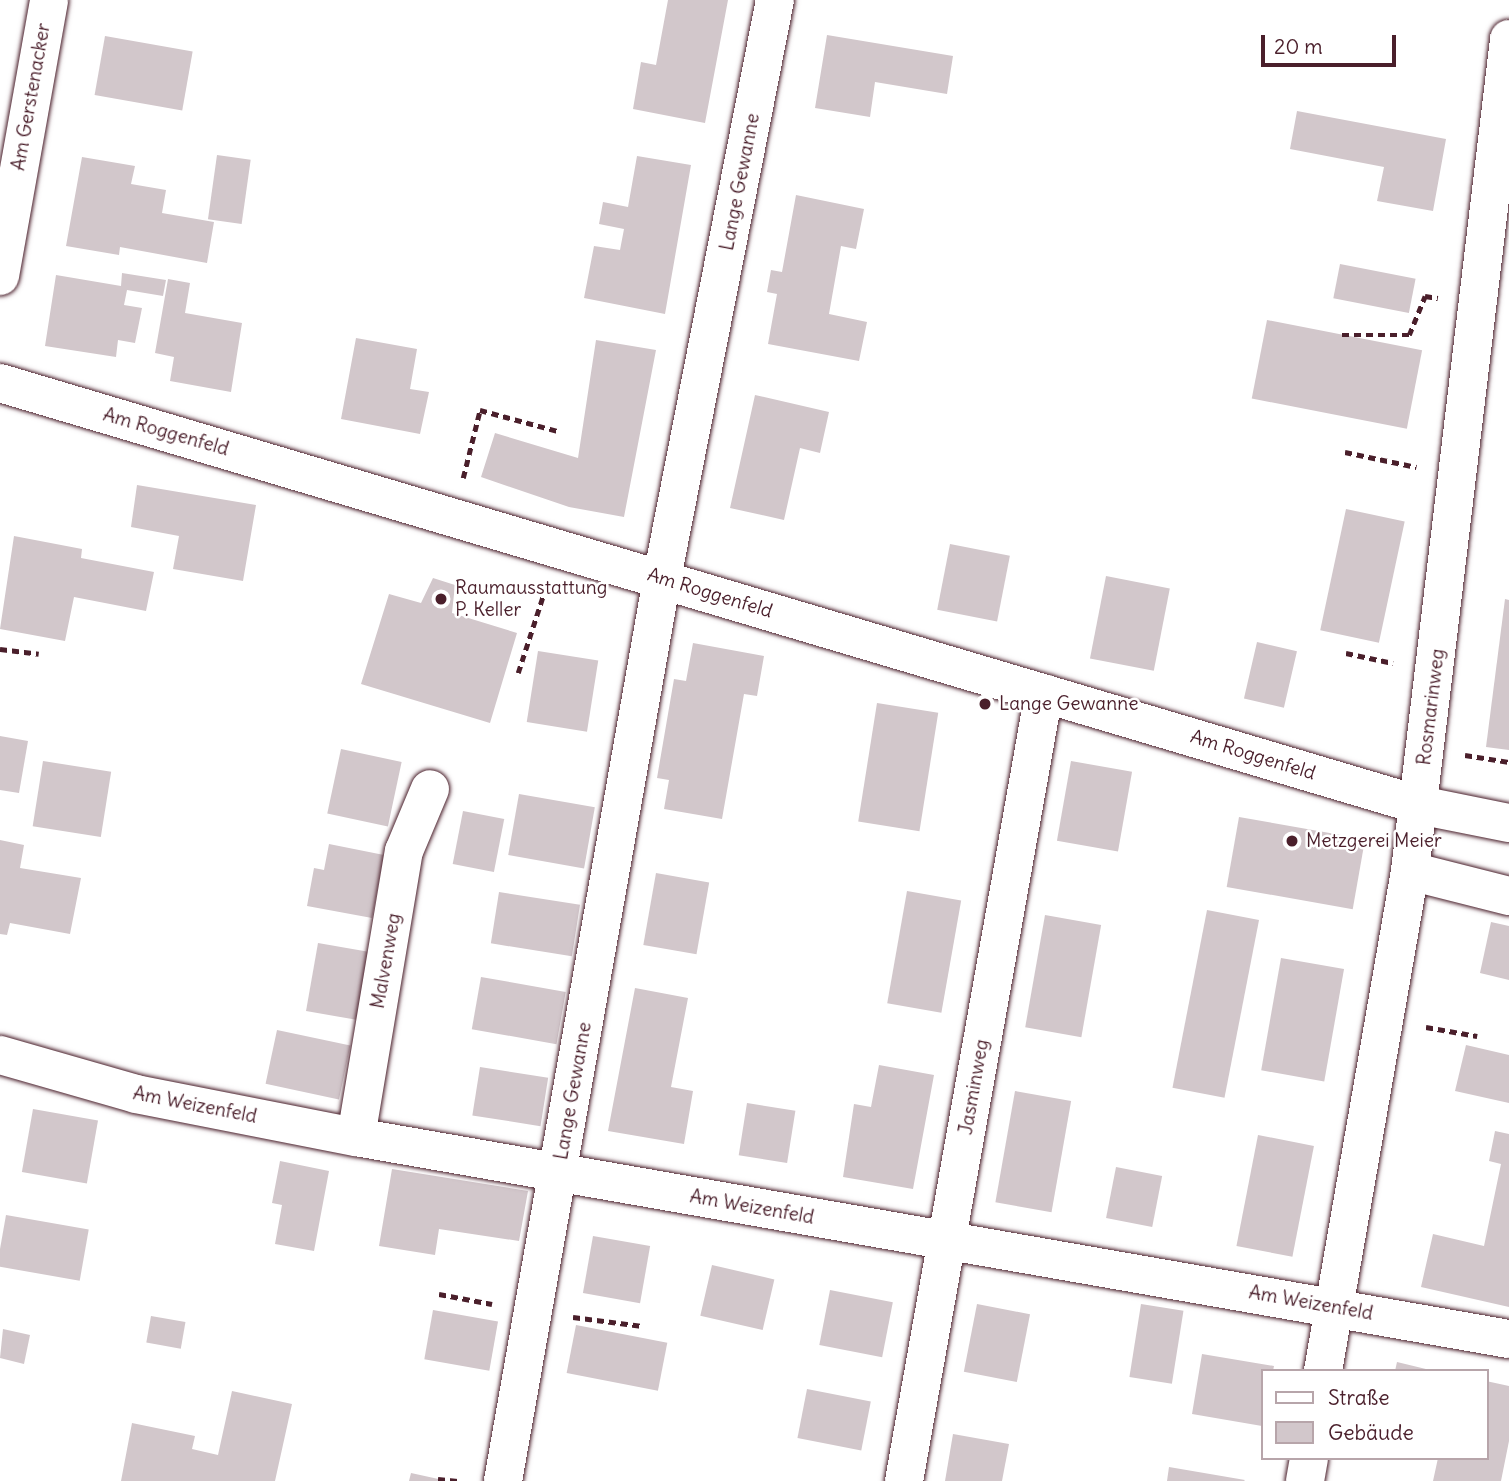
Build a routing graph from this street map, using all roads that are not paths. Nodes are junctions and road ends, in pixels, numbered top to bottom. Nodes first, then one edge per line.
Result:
1 (48, 0) edge
2 (775, 0) edge
3 (1509, 39) edge
4 (0, 276) edge
5 (0, 383) edge
6 (662, 578) junction
7 (1044, 692) junction
8 (430, 789) dead end
9 (1419, 805) junction
10 (1509, 823) edge
11 (1410, 871) junction
12 (1509, 896) edge
13 (0, 1055) edge
14 (356, 1137) junction
15 (558, 1174) junction
16 (946, 1241) junction
17 (1334, 1306) junction
18 (1509, 1339) edge
19 (1323, 1369) edge
20 (1309, 1460) edge
21 (503, 1481) edge
22 (904, 1481) edge
23 (1305, 1481) edge

1 - 4 street, Am Gerstenacker
2 - 6 street, Lange Gewanne
3 - 9 street, Rosmarinweg
5 - 6 street, Am Roggenfeld
6 - 7 street, Am Roggenfeld
6 - 15 street, Lange Gewanne
7 - 9 street, Am Roggenfeld
7 - 16 street, Jasminweg
8 - 14 street, Malvenweg
9 - 10 street, Am Roggenfeld
9 - 11 street, Rosmarinweg
11 - 12 street
11 - 17 street, Rosmarinweg
13 - 14 street, Am Weizenfeld
14 - 15 street, Am Weizenfeld
15 - 16 street, Am Weizenfeld
15 - 21 street, Lange Gewanne
16 - 17 street, Am Weizenfeld
16 - 22 street, Jasminweg
17 - 18 street, Am Weizenfeld
17 - 19 street, Rosmarinweg
20 - 23 street

